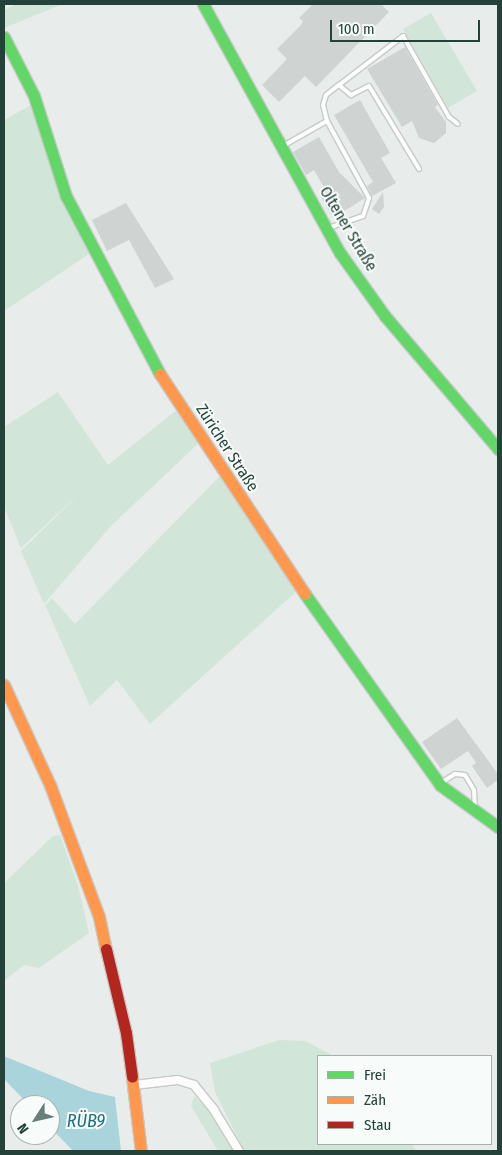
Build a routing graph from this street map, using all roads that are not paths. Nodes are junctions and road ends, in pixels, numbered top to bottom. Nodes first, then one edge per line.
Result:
1 (202, 4) edge
2 (4, 37) edge
3 (339, 85) junction
4 (327, 121) junction
5 (458, 124) dead end
6 (282, 147) junction
7 (419, 169) dead end
8 (327, 228) junction
9 (498, 449) edge
10 (4, 685) edge
11 (440, 785) junction
12 (475, 810) junction
13 (498, 826) edge
14 (134, 1086) junction
15 (141, 1151) edge
16 (239, 1151) edge

1 - 6 street, Oltener Straße
2 - 11 street, Züricher Straße
3 - 4 lane
3 - 5 lane
3 - 7 lane
4 - 6 lane
4 - 8 lane
6 - 8 street, Oltener Straße
8 - 9 street, Oltener Straße
10 - 14 street
11 - 12 street, Züricher Straße
11 - 12 lane
12 - 13 street, Züricher Straße
14 - 15 street
14 - 16 street

